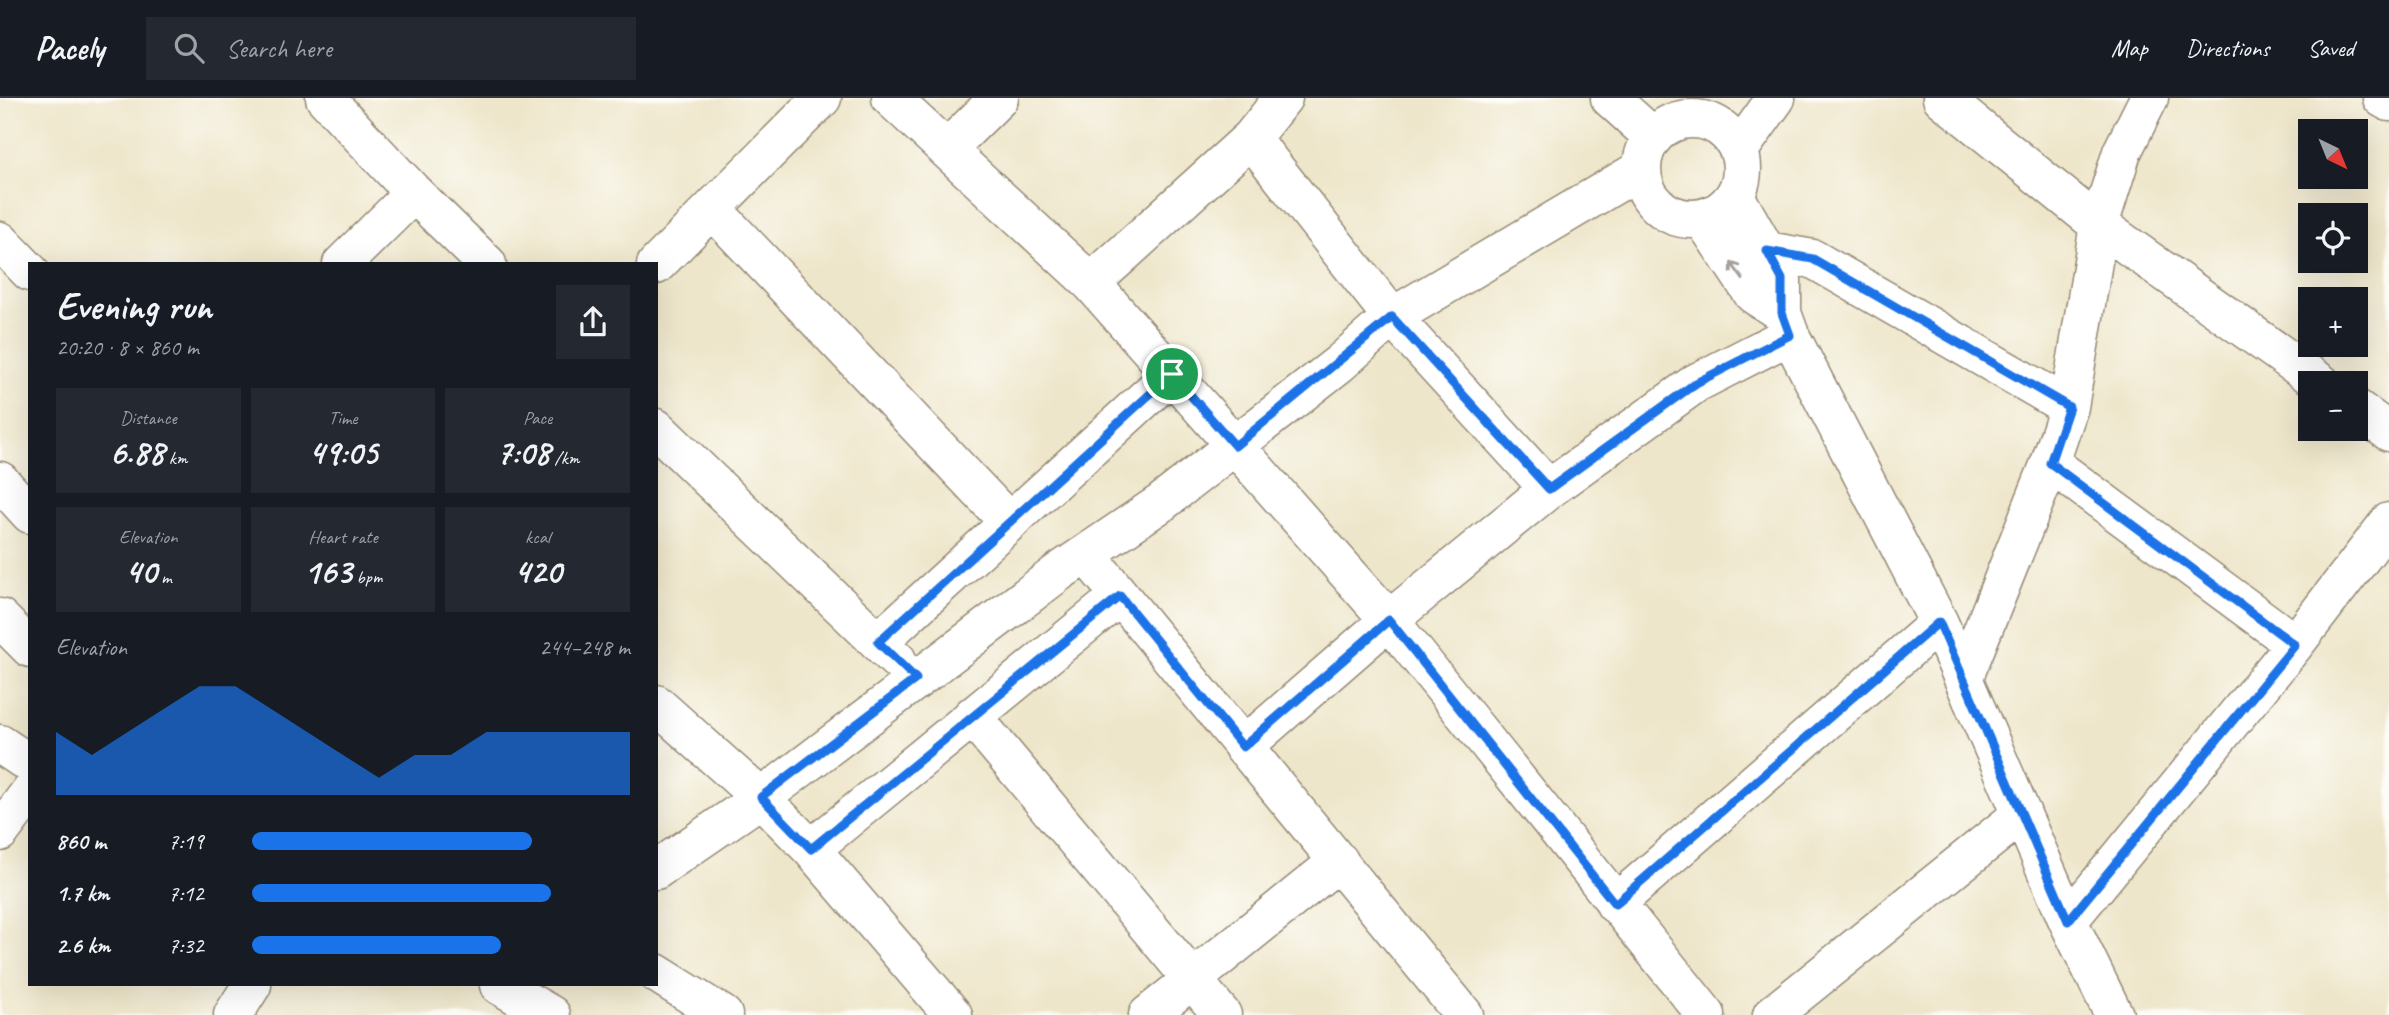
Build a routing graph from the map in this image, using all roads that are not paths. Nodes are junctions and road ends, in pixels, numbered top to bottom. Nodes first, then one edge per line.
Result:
1 (325, 98) edge
2 (822, 98) edge
3 (891, 98) edge
4 (999, 98) edge
5 (1283, 98) edge
6 (1610, 98) edge
7 (1776, 98) edge
8 (1942, 98) edge
9 (2149, 98) edge
10 (2382, 98) edge
11 (2389, 102) edge
12 (1706, 108) edge
13 (1251, 138) junction
14 (947, 149) junction
15 (1739, 150) junction
16 (1647, 153) junction
17 (414, 193) junction
18 (1735, 196) junction
19 (713, 210) junction
20 (1703, 219) junction
21 (2099, 225) junction
22 (0, 242) edge
23 (1767, 251) junction
24 (344, 262) edge
25 (485, 262) edge
26 (658, 263) edge
27 (28, 270) edge
28 (1091, 283) junction
29 (1392, 317) junction
30 (1786, 324) junction
31 (2304, 371) edge
32 (1172, 374) junction
33 (2069, 407) junction
34 (2368, 417) edge
35 (658, 430) edge
36 (2389, 432) edge
37 (1235, 446) junction
38 (2050, 463) junction
39 (0, 481) edge
40 (1549, 489) junction
41 (28, 512) edge
42 (1009, 522) junction
43 (2389, 522) edge
44 (1086, 554) junction
45 (1120, 596) junction
46 (0, 618) edge
47 (1389, 620) junction
48 (1939, 622) junction
49 (878, 642) junction
50 (2295, 645) junction
51 (28, 646) edge
52 (1964, 677) junction
53 (916, 679) junction
54 (658, 706) edge
55 (972, 716) junction
56 (0, 744) edge
57 (1243, 747) junction
58 (28, 763) edge
59 (28, 795) edge
60 (761, 797) junction
61 (2022, 814) junction
62 (0, 832) edge
63 (811, 849) junction
64 (1339, 861) junction
65 (658, 869) edge
66 (1615, 904) junction
67 (2068, 921) junction
68 (658, 974) edge
69 (1193, 981) junction
70 (250, 986) edge
71 (233, 1015) edge
72 (723, 1015) edge
73 (953, 1015) edge
74 (1149, 1015) edge
75 (1223, 1015) edge
76 (1464, 1015) edge
77 (1706, 1015) edge
78 (1773, 1015) edge
79 (2114, 1015) edge

1 - 17 street
2 - 19 street
3 - 14 street
4 - 14 street
5 - 13 street
6 - 16 street
7 - 15 street
8 - 21 street
9 - 21 street
10 - 11 street
12 - 15 street
12 - 16 street
13 - 28 street
13 - 29 street
14 - 28 street
15 - 18 street
16 - 20 street
16 - 29 street
17 - 24 street
17 - 25 street
18 - 20 street
18 - 23 street
19 - 26 street
19 - 42 street
30 -> 20 street
21 - 31 street
21 - 33 street
22 - 27 street
23 - 30 street
23 - 33 street
28 - 32 street
29 - 37 street
29 - 40 street
30 - 40 street
30 - 48 street
32 - 37 street
32 - 42 street
33 - 38 street
34 - 36 street
35 - 49 street
37 - 44 street
37 - 47 street
38 - 50 street
38 - 52 street
39 - 41 street
40 - 47 street
42 - 49 street
43 - 50 street
44 - 45 street
44 - 53 street
45 - 55 street
45 - 57 street
46 - 51 street
47 - 57 street
47 - 66 street
48 - 52 street
48 - 66 street
49 - 53 street
50 - 67 street
52 - 61 street
53 - 60 street
54 - 60 street
55 - 63 street
55 - 69 street
56 - 58 street
57 - 64 street
59 - 62 street
60 - 63 street
60 - 65 street
61 - 67 street
61 - 78 street
63 - 73 street
64 - 69 street
64 - 76 street
66 - 77 street
67 - 79 street
68 - 72 street
69 - 74 street
69 - 75 street
70 - 71 street

